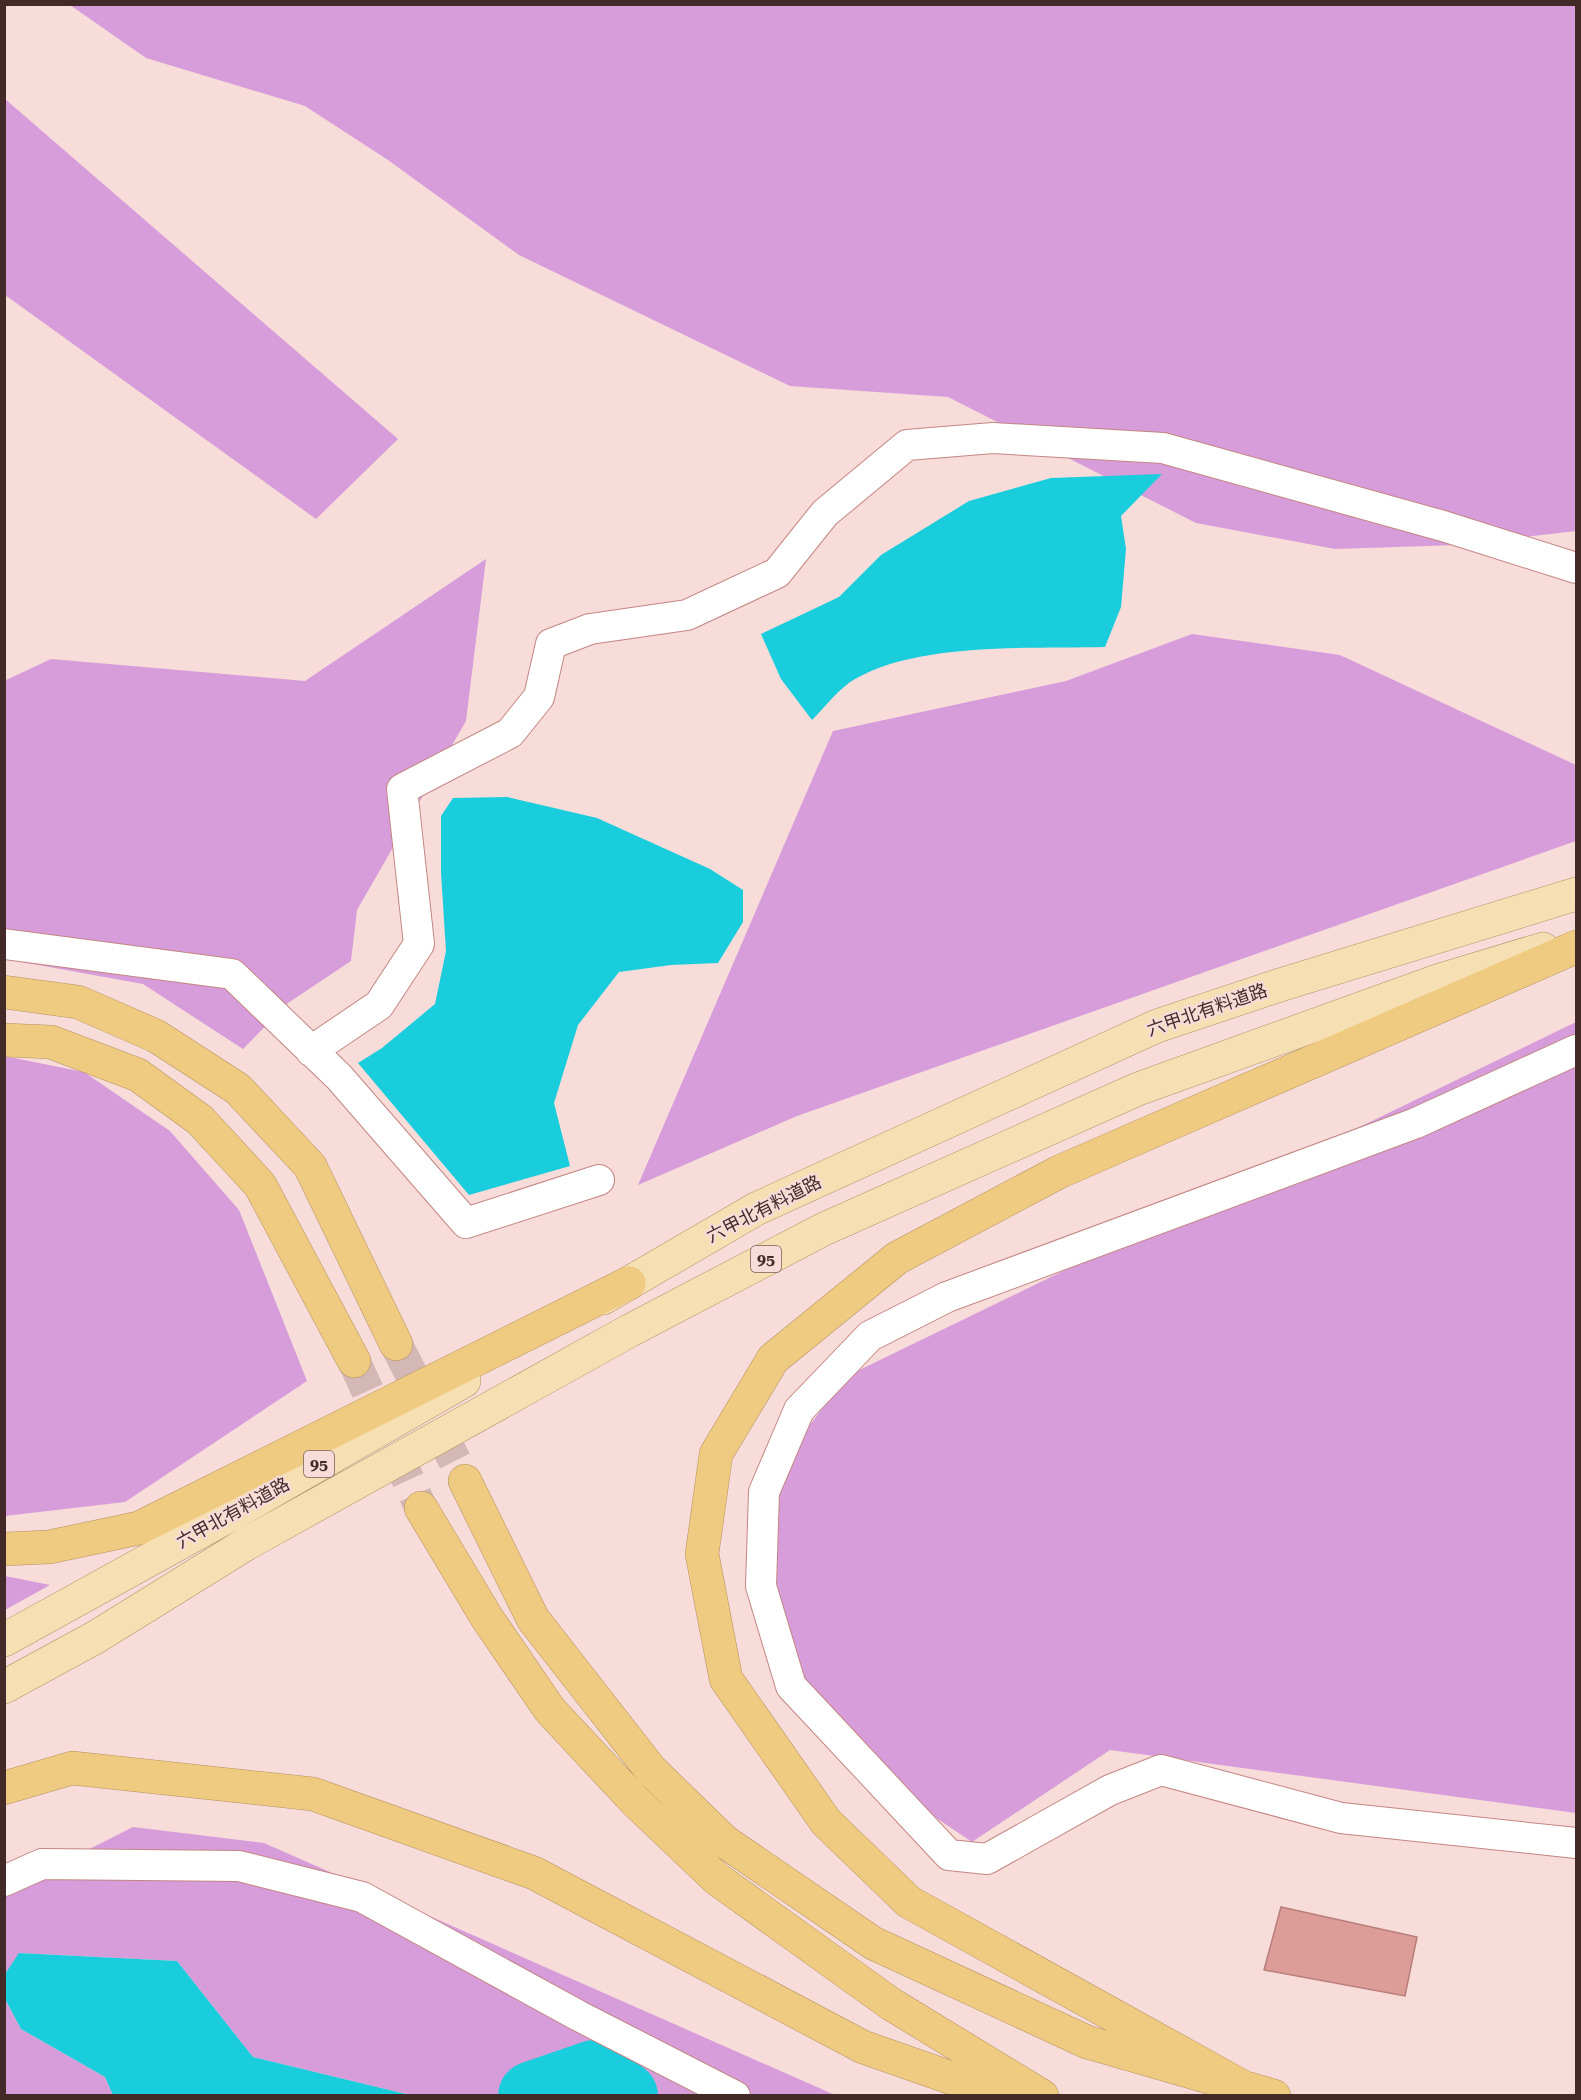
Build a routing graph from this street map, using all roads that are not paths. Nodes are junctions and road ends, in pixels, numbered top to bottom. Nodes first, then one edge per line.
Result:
1 (1576, 568) edge
2 (1576, 894) edge
3 (1576, 939) edge
4 (4, 944) edge
5 (1576, 947) edge
6 (4, 992) edge
7 (4, 1040) edge
8 (1576, 1050) edge
9 (311, 1051) junction
10 (599, 1180) dead end
11 (629, 1282) junction
12 (396, 1344) tunnel mouth
13 (354, 1361) tunnel mouth
14 (465, 1481) tunnel mouth
15 (421, 1508) tunnel mouth
16 (4, 1548) edge
17 (4, 1640) edge
18 (4, 1687) edge
19 (4, 1788) edge
20 (1576, 1843) edge
21 (4, 1881) edge
22 (1243, 2087) junction
23 (735, 2096) edge
24 (1003, 2096) edge
25 (1042, 2096) edge
26 (1274, 2096) edge

1 - 9 street
2 - 11 main road, 六甲北有料道路 / 95
3 - 18 main road, 六甲北有料道路 / 95
4 - 9 street
5 - 22 highway
6 - 12 highway
7 - 13 highway
8 - 20 street
9 - 10 street
11 - 16 highway
11 - 17 main road, 六甲北有料道路 / 95
14 - 22 highway
15 - 25 highway
19 - 24 highway
21 - 23 street
22 - 26 highway

